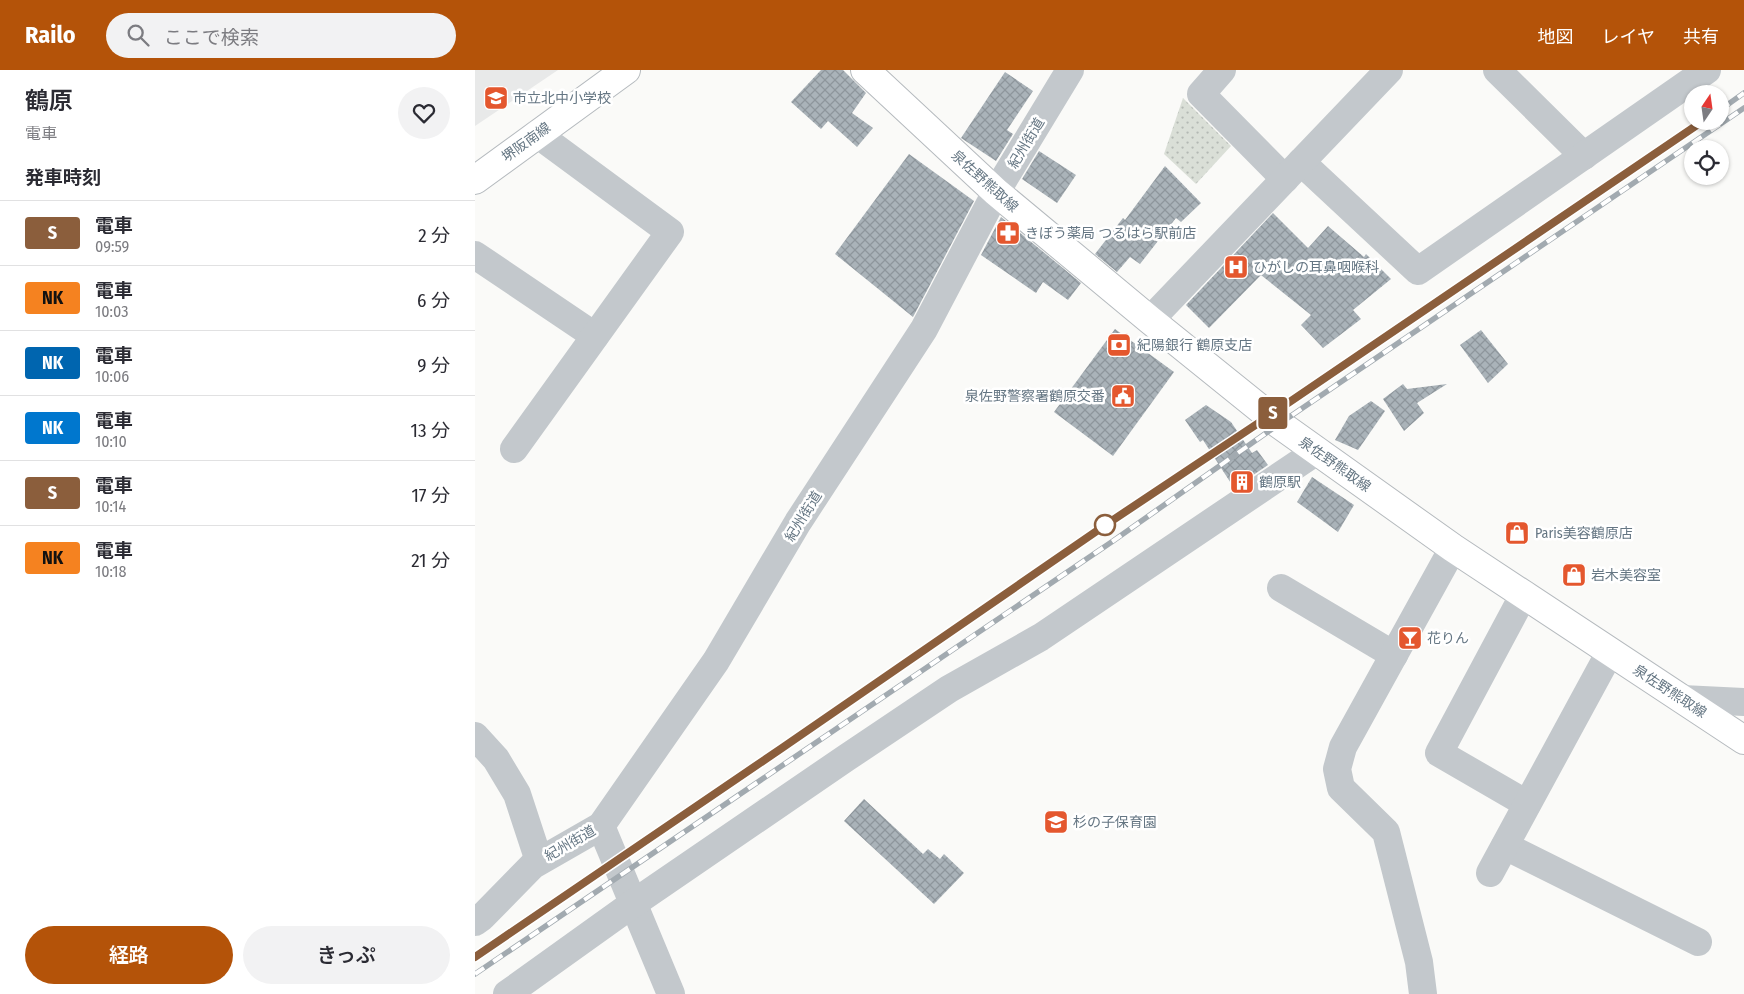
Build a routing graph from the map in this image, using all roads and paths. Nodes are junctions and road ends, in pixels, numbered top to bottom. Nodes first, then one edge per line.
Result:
1 (627, 70) edge
2 (865, 70) edge
3 (1070, 70) edge
4 (1222, 70) edge
5 (1389, 70) edge
6 (1497, 70) edge
7 (1695, 73) edge
8 (537, 134) junction
9 (1583, 156) junction
10 (1293, 170) junction
11 (475, 180) edge
12 (996, 192) junction
13 (475, 255) edge
14 (1150, 320) junction
15 (595, 336) junction
16 (514, 449) dead end
17 (1317, 451) junction
18 (1453, 548) junction
19 (1281, 588) dead end
20 (1524, 594) junction
21 (1611, 652) junction
22 (1394, 655) junction
23 (1682, 699) junction
24 (1744, 702) edge
25 (475, 736) edge
26 (1744, 740) edge
27 (1527, 804) junction
28 (601, 826) junction
29 (1505, 846) junction
30 (539, 861) junction
31 (1490, 873) dead end
32 (633, 903) junction
33 (479, 920) edge
34 (1698, 942) dead end
35 (507, 994) edge
36 (671, 994) edge
37 (1423, 994) edge

1 - 8 main road, 堺阪南線
2 - 12 main road, 泉佐野熊取線
3 - 12 street, 紀州街道
4 - 10 street
5 - 10 street
6 - 9 street
7 - 9 street
8 - 11 main road, 堺阪南線
8 - 15 street
9 - 10 street
10 - 14 street
12 - 14 main road, 泉佐野熊取線
12 - 28 street, 紀州街道
13 - 15 street
14 - 17 main road, 泉佐野熊取線
15 - 16 street
17 - 18 main road, 泉佐野熊取線
17 - 32 street
18 - 20 main road, 泉佐野熊取線
18 - 22 street
19 - 22 street
20 - 21 main road, 泉佐野熊取線
20 - 27 street
21 - 23 main road, 泉佐野熊取線
21 - 27 street
22 - 37 street
23 - 24 street
23 - 26 main road, 泉佐野熊取線
25 - 30 street
27 - 29 street
28 - 30 street, 紀州街道
28 - 32 street
29 - 31 street
29 - 34 street
30 - 33 street, 紀州街道
32 - 35 street
32 - 36 street

